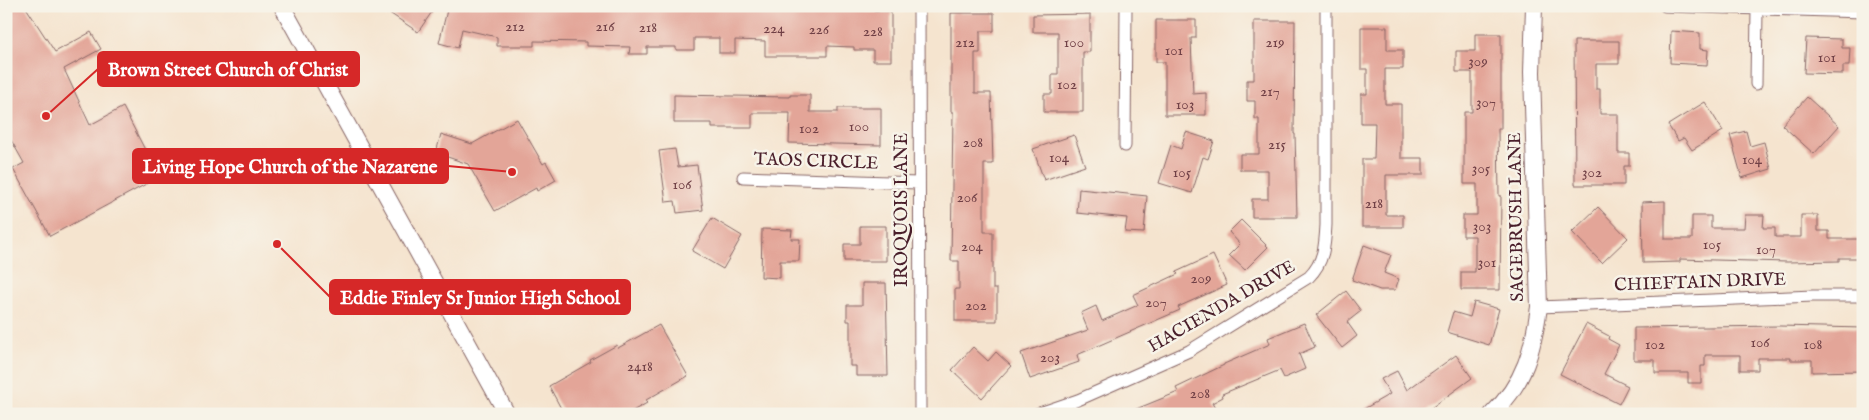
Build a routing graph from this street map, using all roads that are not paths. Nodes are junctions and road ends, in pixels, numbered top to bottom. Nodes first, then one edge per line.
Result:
1 (282, 6) edge
2 (919, 6) edge
3 (1126, 6) edge
4 (1326, 6) edge
5 (1534, 6) edge
6 (1665, 6) edge
7 (1757, 9) junction
8 (1863, 12) edge
9 (1756, 84) dead end
10 (1125, 146) dead end
11 (743, 177) dead end
12 (918, 183) junction
13 (1863, 296) edge
14 (1539, 306) junction
15 (507, 414) edge
16 (920, 414) edge
17 (1037, 414) edge
18 (1492, 414) edge

1 - 15 main road
2 - 12 street, IROQUOIS LANE
3 - 10 street
4 - 17 street, HACIENDA DRIVE
5 - 14 main road, SAGEBRUSH LANE
6 - 7 street
7 - 8 street
7 - 9 street
11 - 12 street, TAOS CIRCLE
12 - 16 street, IROQUOIS LANE
13 - 14 street, CHIEFTAIN DRIVE
14 - 18 main road, SAGEBRUSH LANE

